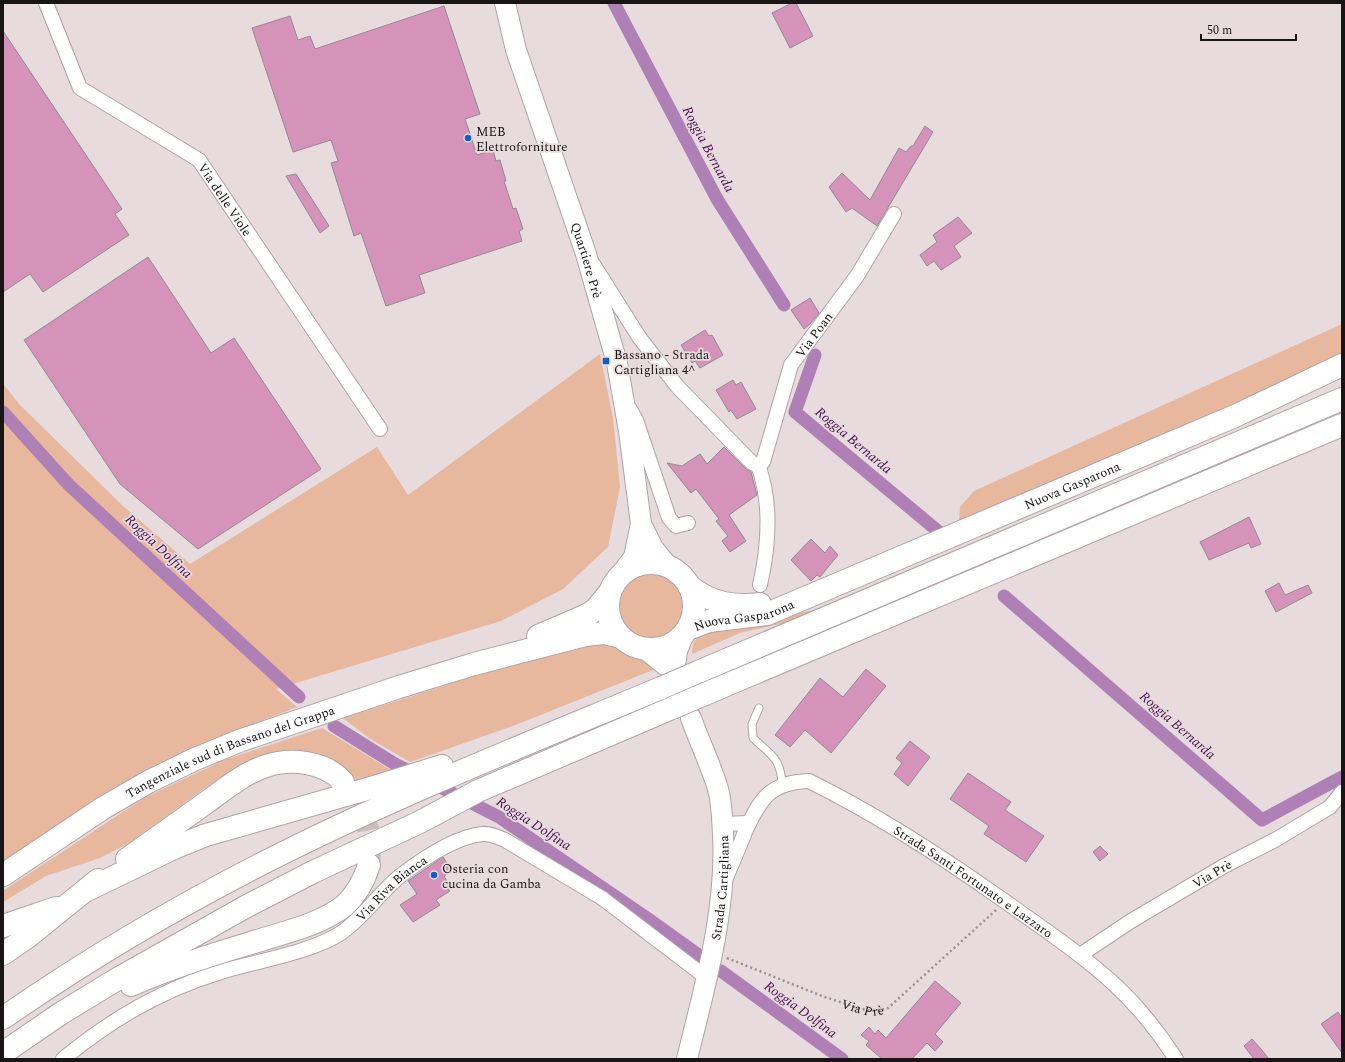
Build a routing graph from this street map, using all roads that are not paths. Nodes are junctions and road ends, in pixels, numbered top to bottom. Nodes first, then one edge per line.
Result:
1 (46, 3) edge
2 (505, 3) edge
3 (894, 214) dead end
4 (586, 254) junction
5 (1342, 365) edge
6 (1342, 399) edge
7 (624, 405) junction
8 (1342, 424) edge
9 (380, 429) dead end
10 (758, 465) junction
11 (688, 523) dead end
12 (641, 524) junction
13 (666, 564) junction
14 (615, 584) junction
15 (760, 584) dead end
16 (692, 588) junction
17 (799, 599) junction
18 (685, 632) junction
19 (621, 637) junction
20 (646, 649) junction
21 (474, 664) junction
22 (683, 665) junction
23 (759, 708) dead end
24 (681, 713) junction
25 (443, 772) junction
26 (343, 782) tunnel mouth
27 (782, 785) junction
28 (1342, 792) edge
29 (749, 823) junction
30 (722, 824) junction
31 (369, 865) tunnel mouth
32 (3, 874) edge
33 (723, 886) junction
34 (87, 890) junction
35 (68, 904) junction
36 (3, 926) edge
37 (3, 954) edge
38 (1080, 955) junction
39 (707, 978) junction
40 (60, 1014) junction
41 (3, 1018) edge
42 (3, 1053) edge
43 (63, 1059) edge
44 (687, 1059) edge
45 (1176, 1059) edge

1 - 9 street, Via delle Viole
2 - 4 street, Quartiere Prè
3 - 10 street, Via Poan
4 - 7 street, Quartiere Prè
4 - 10 street
5 - 17 main road, Nuova Gasparona
6 - 22 main road
7 - 11 street
7 - 12 street, Quartiere Prè
8 - 24 main road, bridge
10 - 15 street
12 - 13 street, Quartiere Prè
12 - 14 street, Quartiere Prè
13 - 14 main road
13 - 16 main road, Nuova Gasparona
14 - 19 main road
14 - 21 main road, Tangenziale sud di Bassano del Grappa
16 - 17 main road, Nuova Gasparona
16 - 18 main road, Nuova Gasparona
17 - 18 main road, Nuova Gasparona
18 - 20 main road, Nuova Gasparona
18 - 22 street
19 - 20 main road
19 - 21 main road, Tangenziale sud di Bassano del Grappa
20 - 22 street
21 - 32 main road, Tangenziale sud di Bassano del Grappa
22 - 25 main road
22 - 25 main road, bridge
23 - 27 lane
24 - 30 street, Strada Cartigliana
24 - 40 main road
25 - 34 main road
25 - 41 main road
26 - 34 main road
27 - 29 street, Strada Santi Fortunato e Lazzaro
27 - 38 street, Strada Santi Fortunato e Lazzaro
28 - 38 street, Via Prè
29 - 30 street
29 - 33 street, Strada Santi Fortunato e Lazzaro
30 - 33 street, Strada Cartigliana
31 - 40 main road
33 - 39 street, Strada Cartigliana
34 - 35 main road
35 - 36 main road
35 - 37 main road
38 - 45 street, Strada Santi Fortunato e Lazzaro
39 - 43 street, Via Riva Bianca
39 - 44 street, Strada Cartigliana
40 - 42 main road

